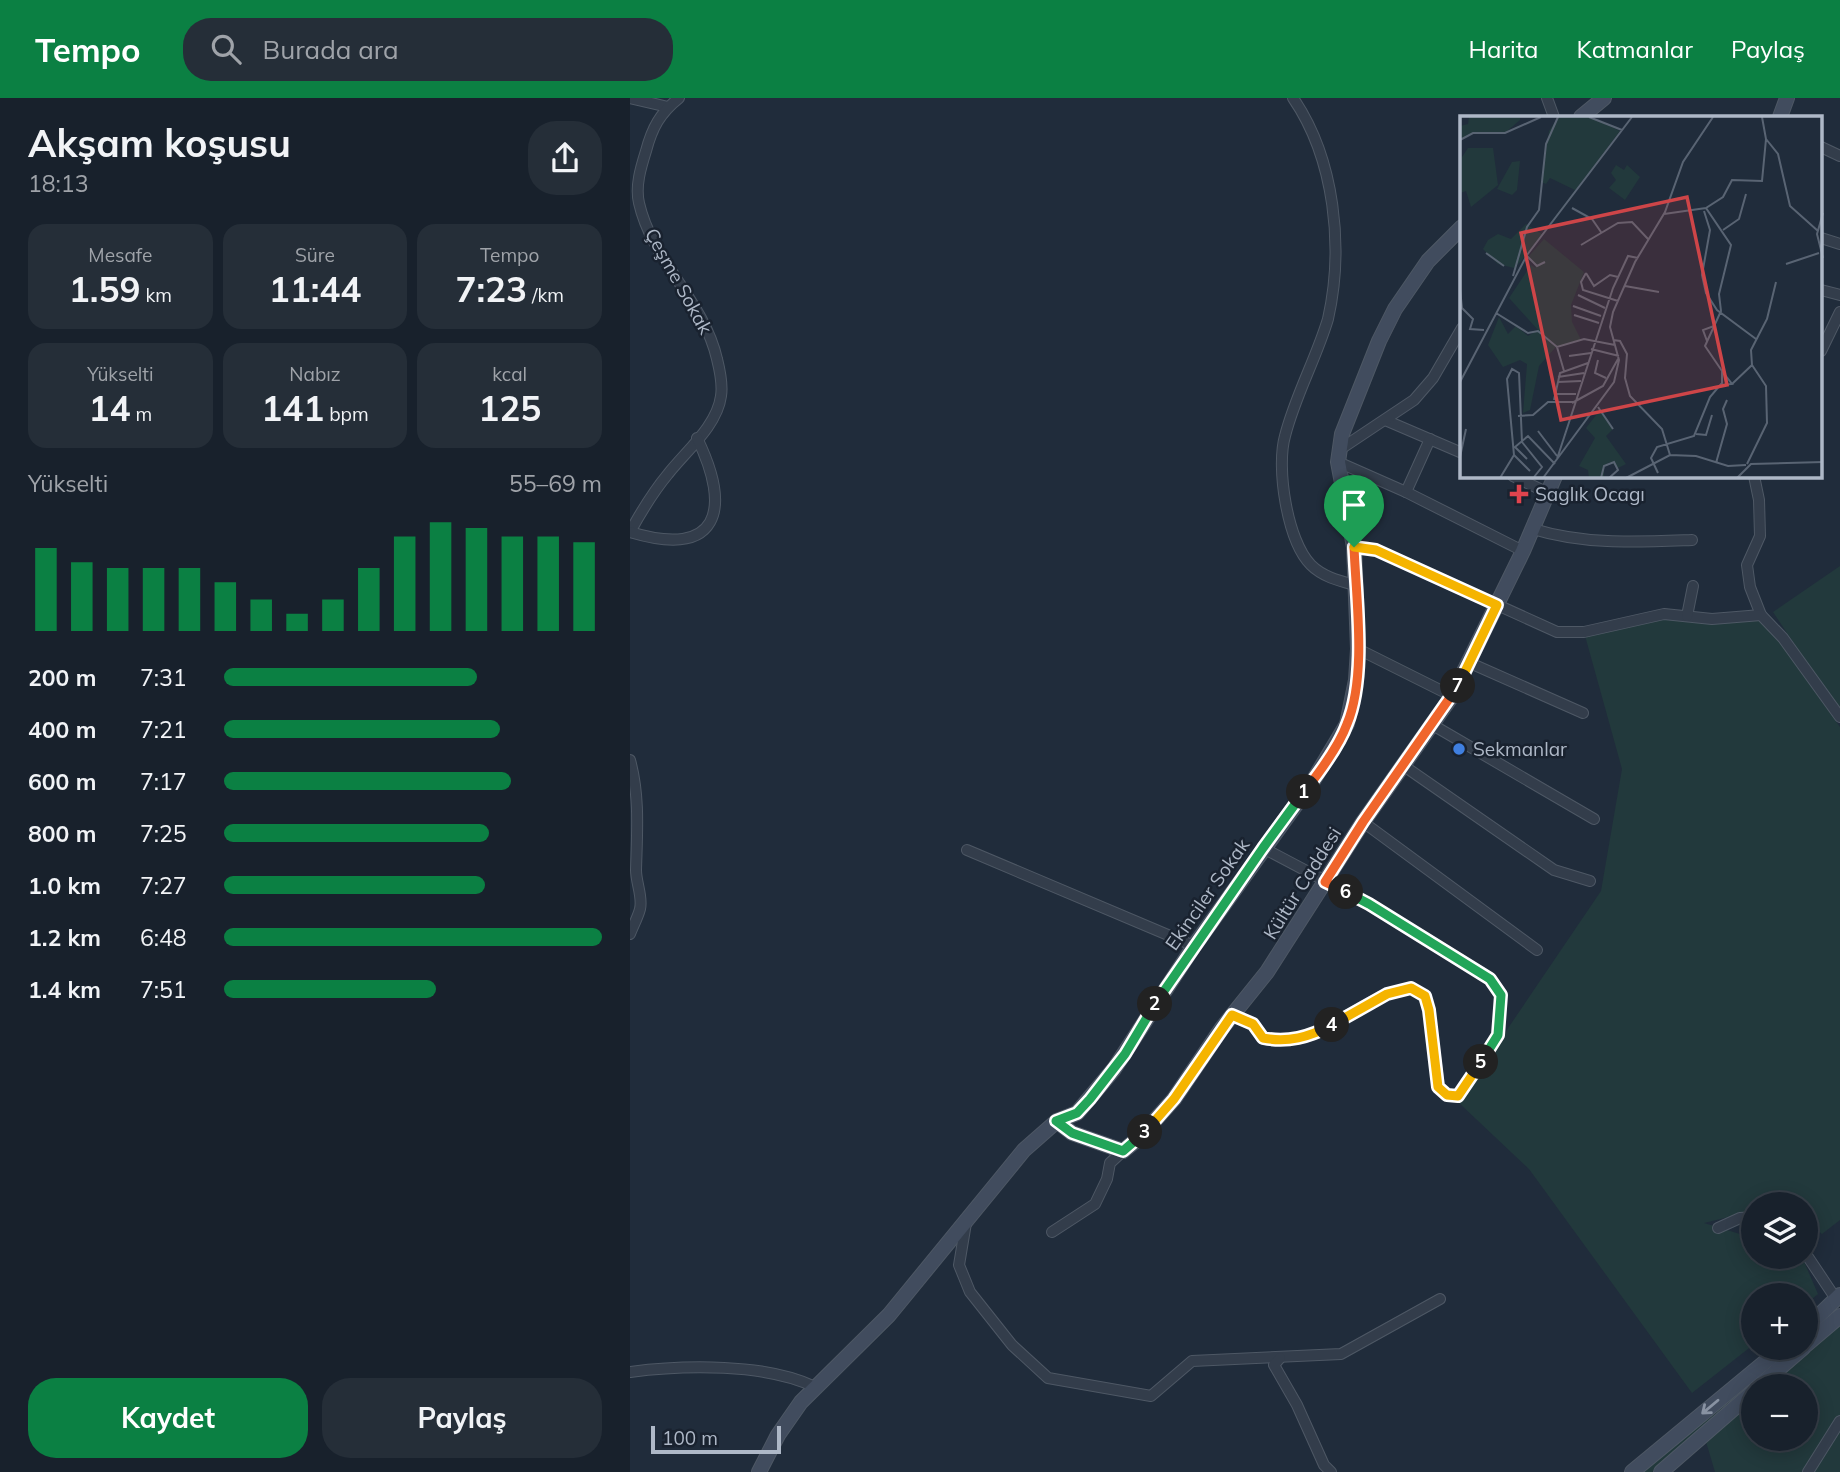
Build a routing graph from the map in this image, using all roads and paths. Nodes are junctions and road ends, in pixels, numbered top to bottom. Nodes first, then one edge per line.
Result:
1 (630, 98) edge
2 (679, 98) edge
3 (1293, 98) edge
4 (1546, 98) edge
5 (1604, 98) edge
6 (1787, 98) edge
7 (668, 107) junction
8 (1554, 116) edge
9 (1582, 116) edge
10 (1780, 116) edge
11 (1822, 147) edge
12 (1840, 156) edge
13 (630, 192) edge
14 (638, 202) junction
15 (1460, 229) edge
16 (1822, 238) edge
17 (1840, 244) edge
18 (1822, 290) edge
19 (1840, 295) edge
20 (1840, 312) edge
21 (1460, 332) edge
22 (1822, 349) edge
23 (1385, 419) junction
24 (697, 438) junction
25 (1430, 439) junction
26 (1460, 452) edge
27 (1338, 456) junction
28 (1517, 478) edge
29 (1554, 478) edge
30 (1754, 478) edge
31 (1406, 492) junction
32 (1548, 493) junction
33 (1533, 529) junction
34 (630, 532) edge
35 (1692, 540) dead end
36 (1354, 547) junction
37 (1523, 551) junction
38 (1355, 585) junction
39 (1693, 586) dead end
40 (1497, 605) junction
41 (1761, 615) junction
42 (1687, 616) junction
43 (1358, 649) junction
44 (1470, 663) junction
45 (1452, 696) junction
46 (1583, 713) dead end
47 (1840, 717) edge
48 (1431, 724) junction
49 (630, 760) edge
50 (1404, 766) junction
51 (1594, 819) dead end
52 (1363, 822) junction
53 (1263, 848) junction
54 (967, 849) dead end
55 (1590, 881) dead end
56 (1325, 882) junction
57 (630, 934) edge
58 (1194, 946) junction
59 (1537, 950) dead end
60 (1232, 1015) junction
61 (1056, 1121) junction
62 (1123, 1151) junction
63 (1741, 1218) edge
64 (966, 1220) junction
65 (1718, 1228) dead end
66 (1052, 1232) dead end
67 (1817, 1269) edge
68 (1838, 1297) edge
69 (1440, 1299) dead end
70 (1818, 1316) edge
71 (1840, 1316) edge
72 (1818, 1335) edge
73 (1280, 1358) junction
74 (1767, 1360) edge
75 (1789, 1360) edge
76 (630, 1372) edge
77 (1773, 1374) edge
78 (814, 1387) junction
79 (1741, 1402) edge
80 (1840, 1420) edge
81 (759, 1472) edge
82 (1331, 1472) edge
83 (1632, 1472) edge
84 (1661, 1472) edge
85 (1808, 1472) edge

1 - 7 street
2 - 7 street, Çeşme Sokak
3 - 38 street
4 - 8 street
5 - 9 street
6 - 10 street
7 - 14 street, Çeşme Sokak
11 - 12 street
13 - 14 street
14 - 24 street, Çeşme Sokak
15 - 27 street
16 - 17 street
18 - 19 street
20 - 22 street
21 - 23 street
23 - 25 street
23 - 27 street
24 - 34 street, Çeşme Sokak
24 - 34 street
25 - 26 street
25 - 31 street
27 - 31 street
27 - 36 street, Ekinciler Sokak
28 - 32 street
29 - 32 street, Kültür Caddesi
30 - 41 street
31 - 37 street
32 - 33 street, Kültür Caddesi
33 - 35 street
33 - 37 street, Kültür Caddesi
36 - 38 street, Ekinciler Sokak
36 - 40 street
37 - 40 street, Kültür Caddesi
38 - 43 street, Ekinciler Sokak
39 - 42 street
40 - 42 street
40 - 44 street, Kültür Caddesi
41 - 42 street
41 - 47 street
43 - 45 street
43 - 53 street, Ekinciler Sokak
44 - 45 street, Kültür Caddesi
44 - 46 street
45 - 48 street, Kültür Caddesi
48 - 50 street, Kültür Caddesi
48 - 51 street
49 - 57 street
50 - 52 street, Kültür Caddesi
50 - 55 street
52 - 56 street, Kültür Caddesi
52 - 59 street
53 - 56 street
53 - 58 street, Ekinciler Sokak
54 - 58 street
56 - 60 street, Kültür Caddesi
56 - 60 street
58 - 61 street, Ekinciler Sokak
60 - 62 street, Kültür Caddesi
61 - 62 street
61 - 64 street, Ekinciler Sokak
62 - 66 street
63 - 65 street
64 - 73 street
64 - 78 street, Ekinciler Sokak
67 - 68 street
68 - 70 street
69 - 73 street
71 - 72 street
73 - 82 street
74 -> 83 street
75 - 77 street
76 - 78 street
78 - 81 street, Ekinciler Sokak
79 - 84 street
80 - 85 street

